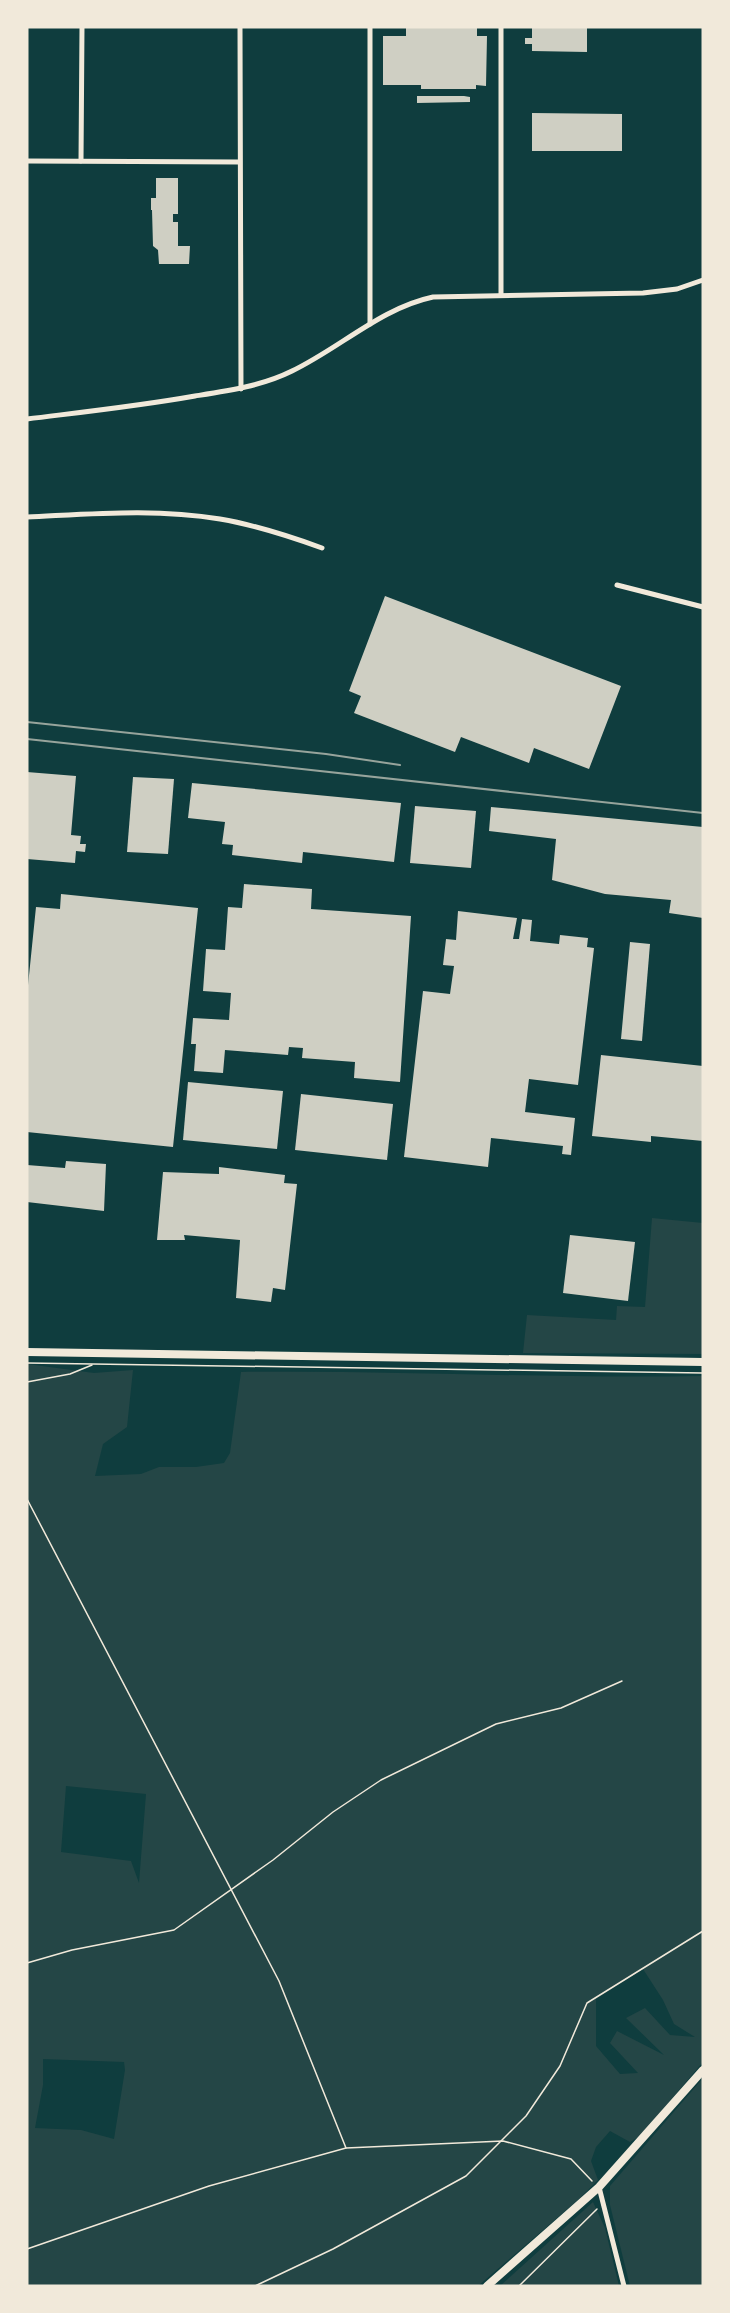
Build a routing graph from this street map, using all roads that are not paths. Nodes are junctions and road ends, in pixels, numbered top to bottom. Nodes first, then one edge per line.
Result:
1 (82, 27) edge
2 (240, 27) edge
3 (370, 27) edge
4 (501, 27) edge
5 (27, 161) edge
6 (81, 161) junction
7 (239, 162) junction
8 (703, 280) edge
9 (501, 295) junction
10 (370, 324) junction
11 (241, 389) junction
12 (27, 419) edge
13 (27, 517) edge
14 (322, 548) dead end
15 (617, 585) dead end
16 (703, 607) edge
17 (27, 1352) edge
18 (703, 1362) edge
19 (703, 2070) edge
20 (599, 2187) junction
21 (487, 2286) edge
22 (624, 2286) edge

1 - 6 street
2 - 7 street
3 - 10 street
4 - 9 street
5 - 6 street
6 - 7 street
7 - 11 street
8 - 9 street
9 - 10 street
10 - 11 street
11 - 12 street
13 - 14 street
15 - 16 street
17 - 18 main road
19 - 20 main road
20 - 21 main road
20 - 22 street

